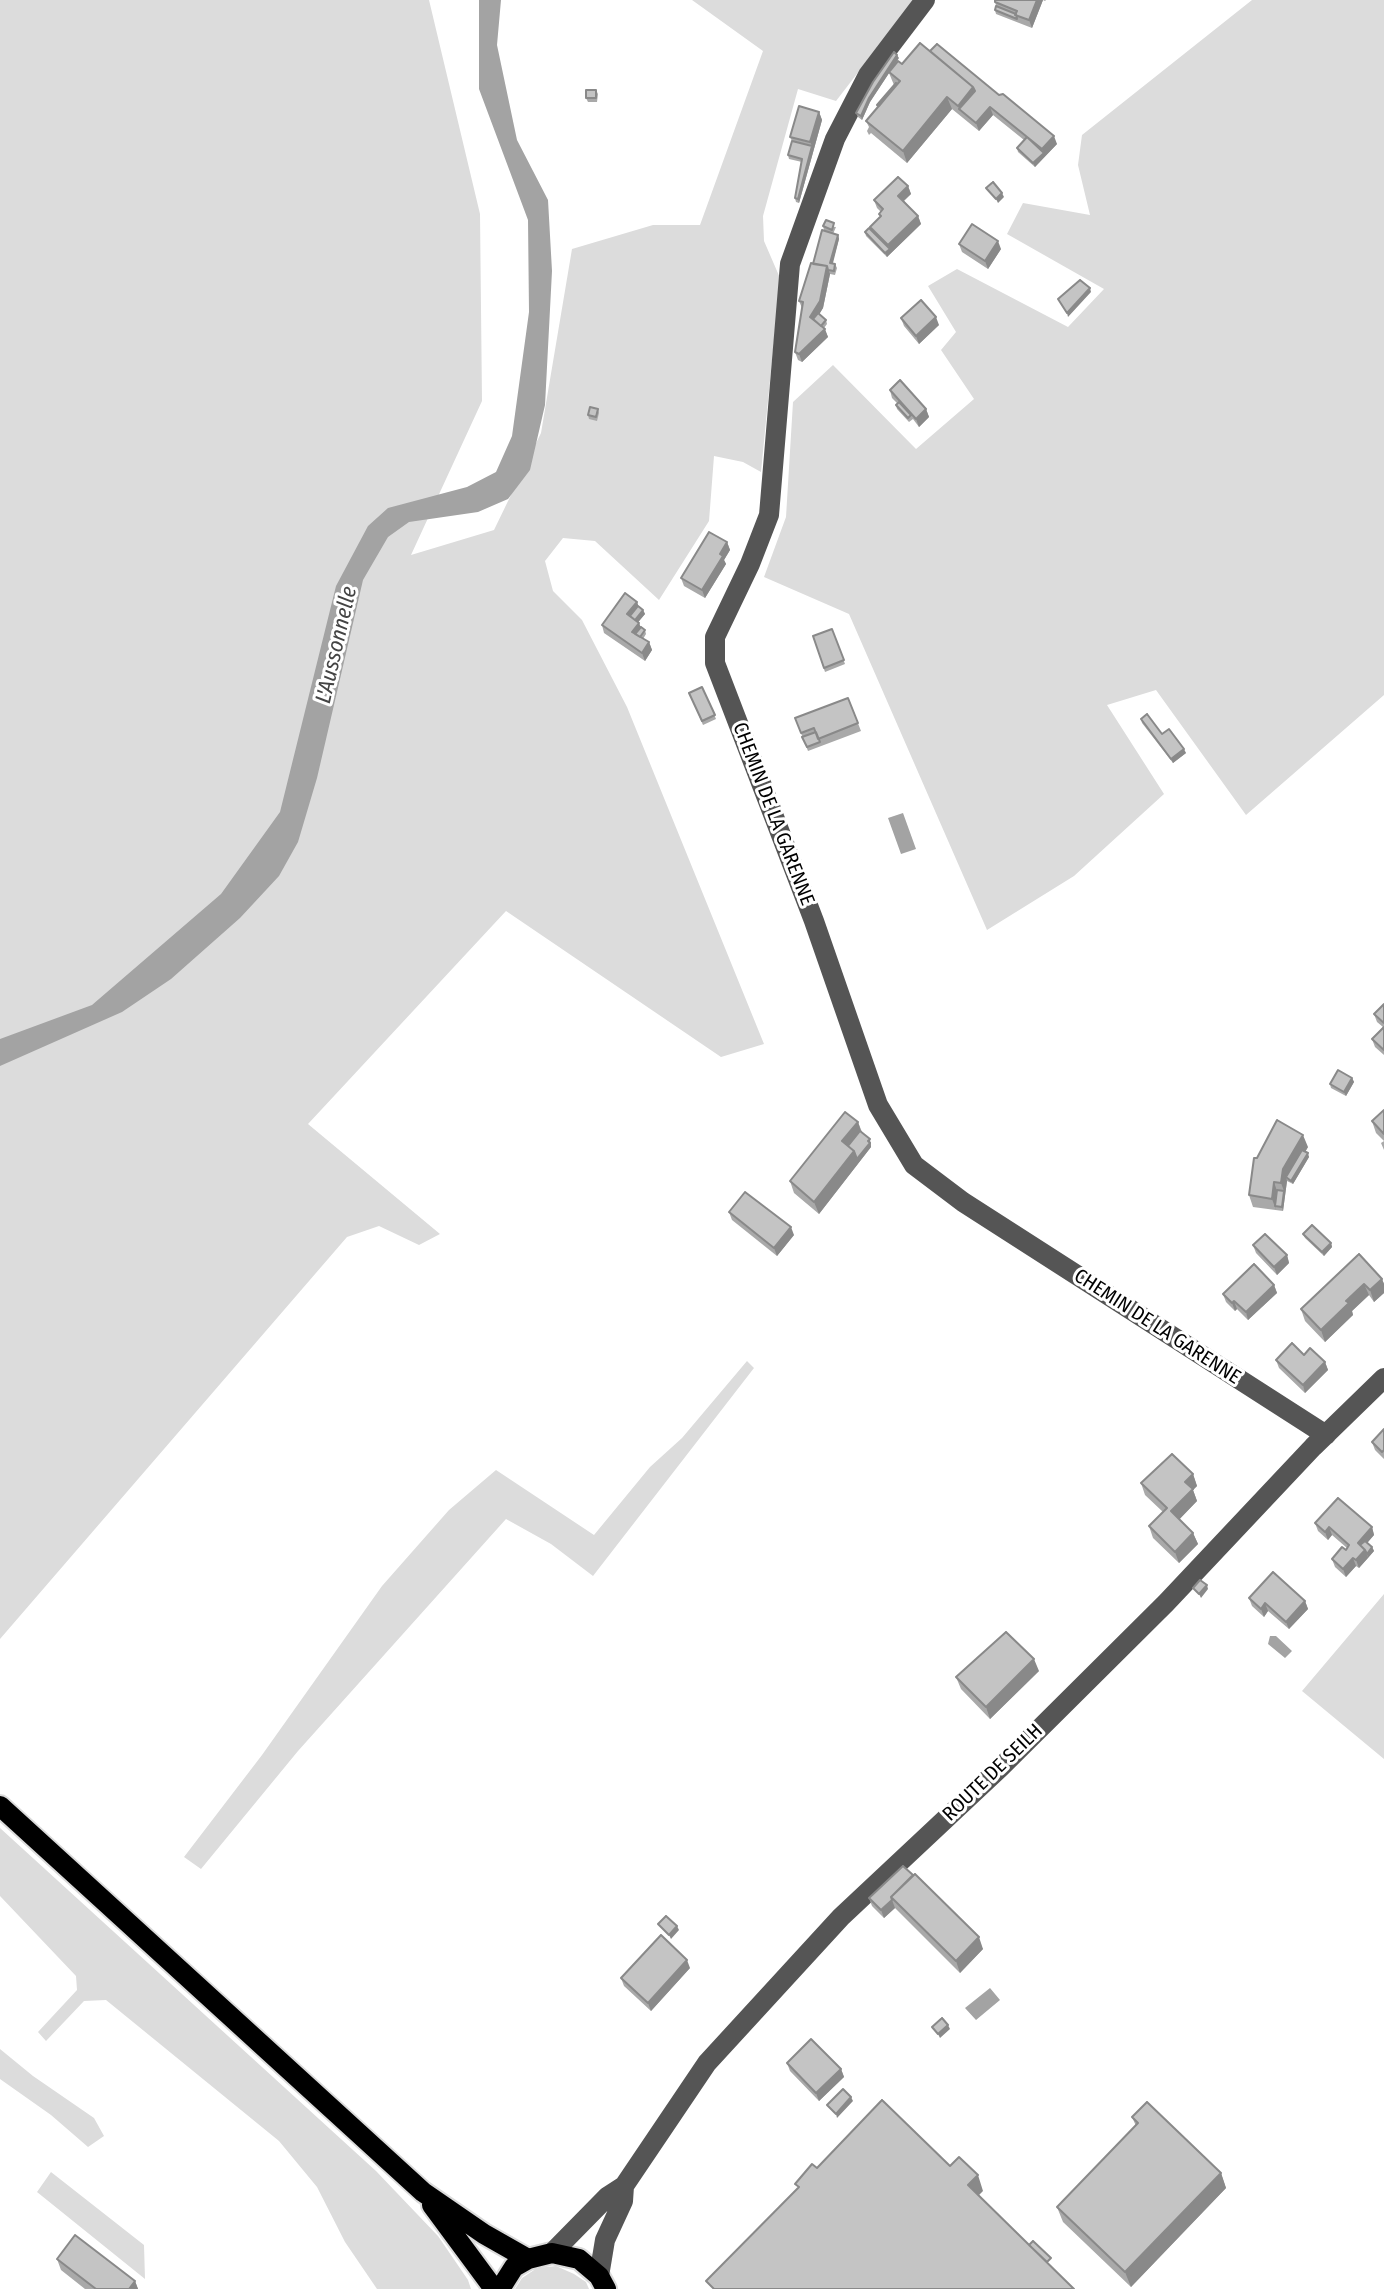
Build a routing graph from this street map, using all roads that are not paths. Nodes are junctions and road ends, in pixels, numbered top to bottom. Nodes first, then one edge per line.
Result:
1 (925, 0) edge
2 (1384, 1378) edge
3 (1326, 1435) junction
4 (0, 1806) edge
5 (624, 2186) junction
6 (423, 2192) junction
7 (552, 2253) junction
8 (528, 2259) junction
9 (603, 2283) edge
10 (497, 2289) edge

1 - 3 street, CHEMIN DE LA GARENNE
2 - 3 street, ROUTE DE SEILH
3 - 5 street, ROUTE DE SEILH
4 - 6 main road
5 - 7 street, ROUTE DE SEILH
5 - 9 street, ROUTE DE SEILH
6 - 8 main road
6 - 10 main road
7 - 8 main road
7 - 9 main road
8 - 10 main road

